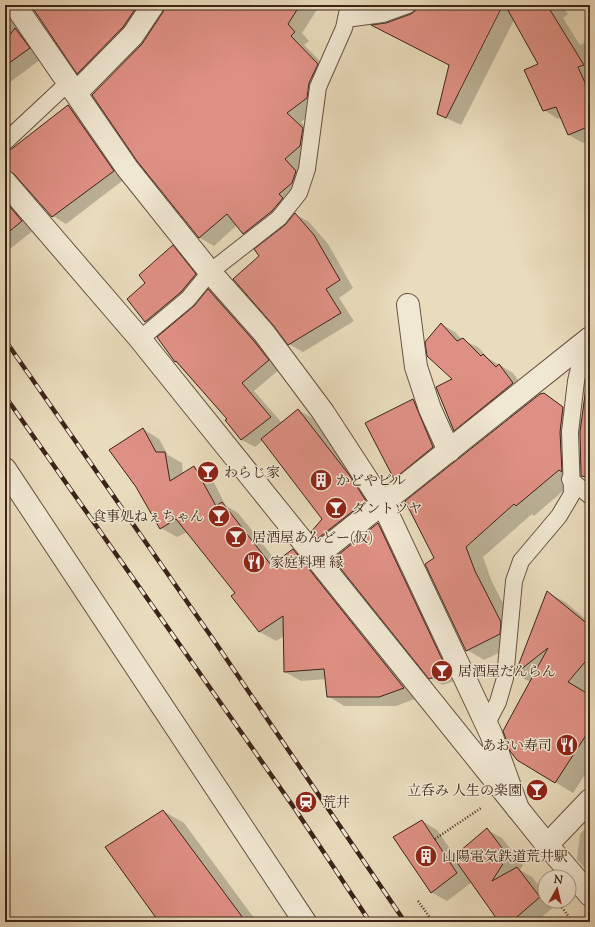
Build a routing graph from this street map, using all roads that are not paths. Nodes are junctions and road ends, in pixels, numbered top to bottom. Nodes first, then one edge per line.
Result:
1 (15, 5) edge
2 (153, 5) edge
3 (408, 5) edge
4 (348, 12) edge
5 (72, 88) junction
6 (5, 142) edge
7 (5, 182) edge
8 (210, 272) junction
9 (408, 305) dead end
10 (140, 339) junction
11 (587, 340) edge
12 (450, 451) junction
13 (5, 469) edge
14 (570, 479) junction
15 (590, 496) edge
16 (383, 504) junction
17 (315, 557) junction
18 (486, 724) junction
19 (590, 800) edge
20 (518, 809) junction
21 (547, 844) junction
22 (590, 895) edge
23 (305, 922) edge

1 - 5 street
2 - 5 street
3 - 4 lane
4 - 8 lane
5 - 6 lane
5 - 8 street
7 - 10 street
8 - 10 lane
8 - 16 street
9 - 12 street
10 - 17 street
11 - 12 street
11 - 14 lane
12 - 16 street
13 - 23 street
14 - 15 lane
14 - 18 lane
16 - 17 street
16 - 18 street
17 - 20 street
18 - 20 street
19 - 21 street
20 - 21 street
21 - 22 street

